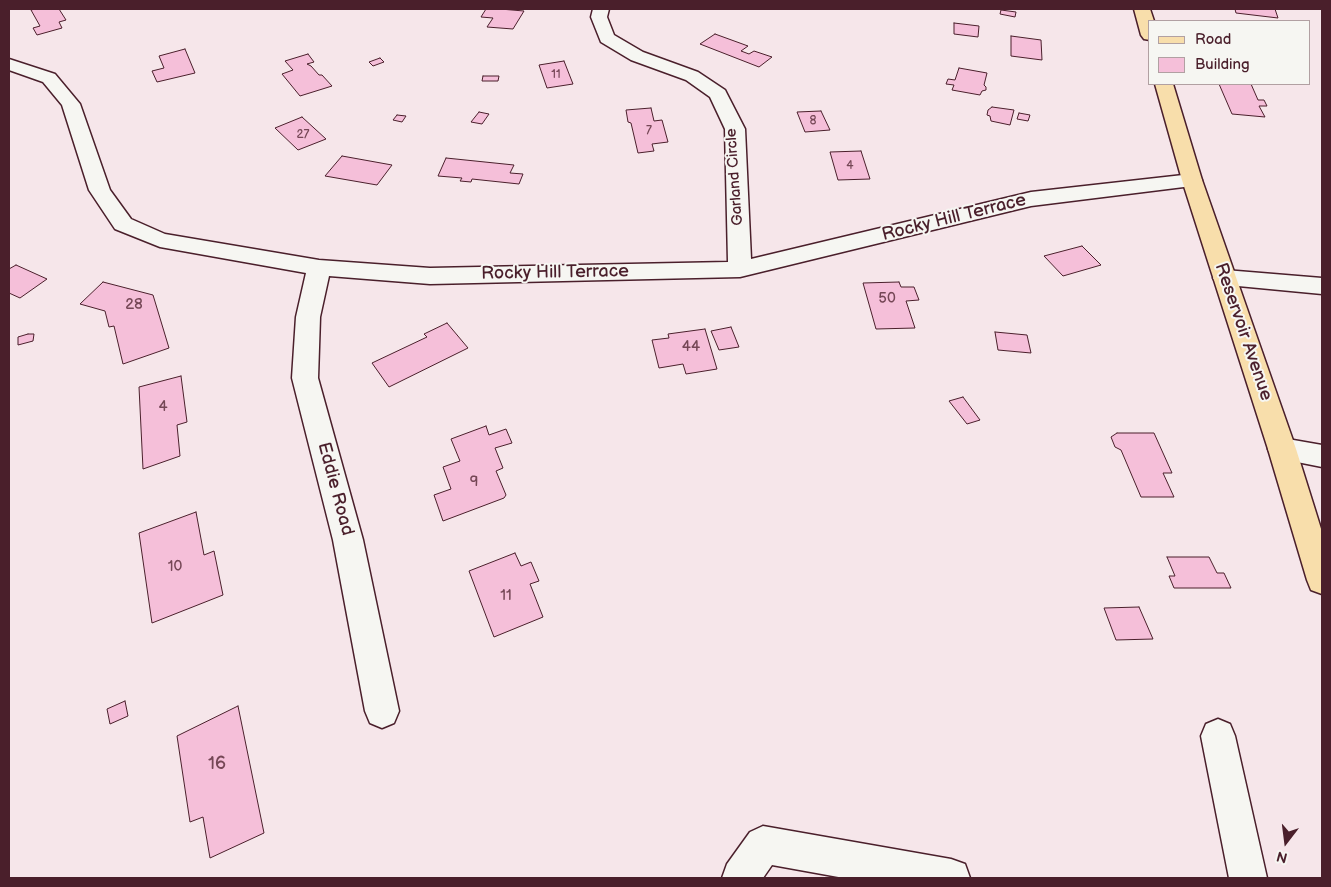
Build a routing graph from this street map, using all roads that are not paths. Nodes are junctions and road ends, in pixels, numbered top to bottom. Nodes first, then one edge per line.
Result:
1 (601, 9) edge
2 (1142, 9) edge
3 (1148, 28) edge
4 (9, 64) edge
5 (1164, 85) edge
6 (1192, 180) junction
7 (319, 268) junction
8 (740, 268) junction
9 (1225, 278) junction
10 (1322, 286) edge
11 (1282, 448) junction
12 (1322, 456) edge
13 (1322, 580) edge
14 (382, 710) dead end
15 (1218, 736) dead end
16 (741, 878) edge
17 (951, 878) edge
18 (1248, 878) edge

1 - 8 street, Garland Circle
2 - 3 main road
4 - 7 street, Rocky Hill Terrace
5 - 6 main road, Reservoir Avenue
6 - 8 street, Rocky Hill Terrace
6 - 9 main road, Reservoir Avenue
7 - 8 street, Rocky Hill Terrace
7 - 14 street, Eddie Road
9 - 10 street
9 - 11 main road, Reservoir Avenue
11 - 12 street
11 - 13 main road, Reservoir Avenue
15 - 18 street
16 - 17 street

